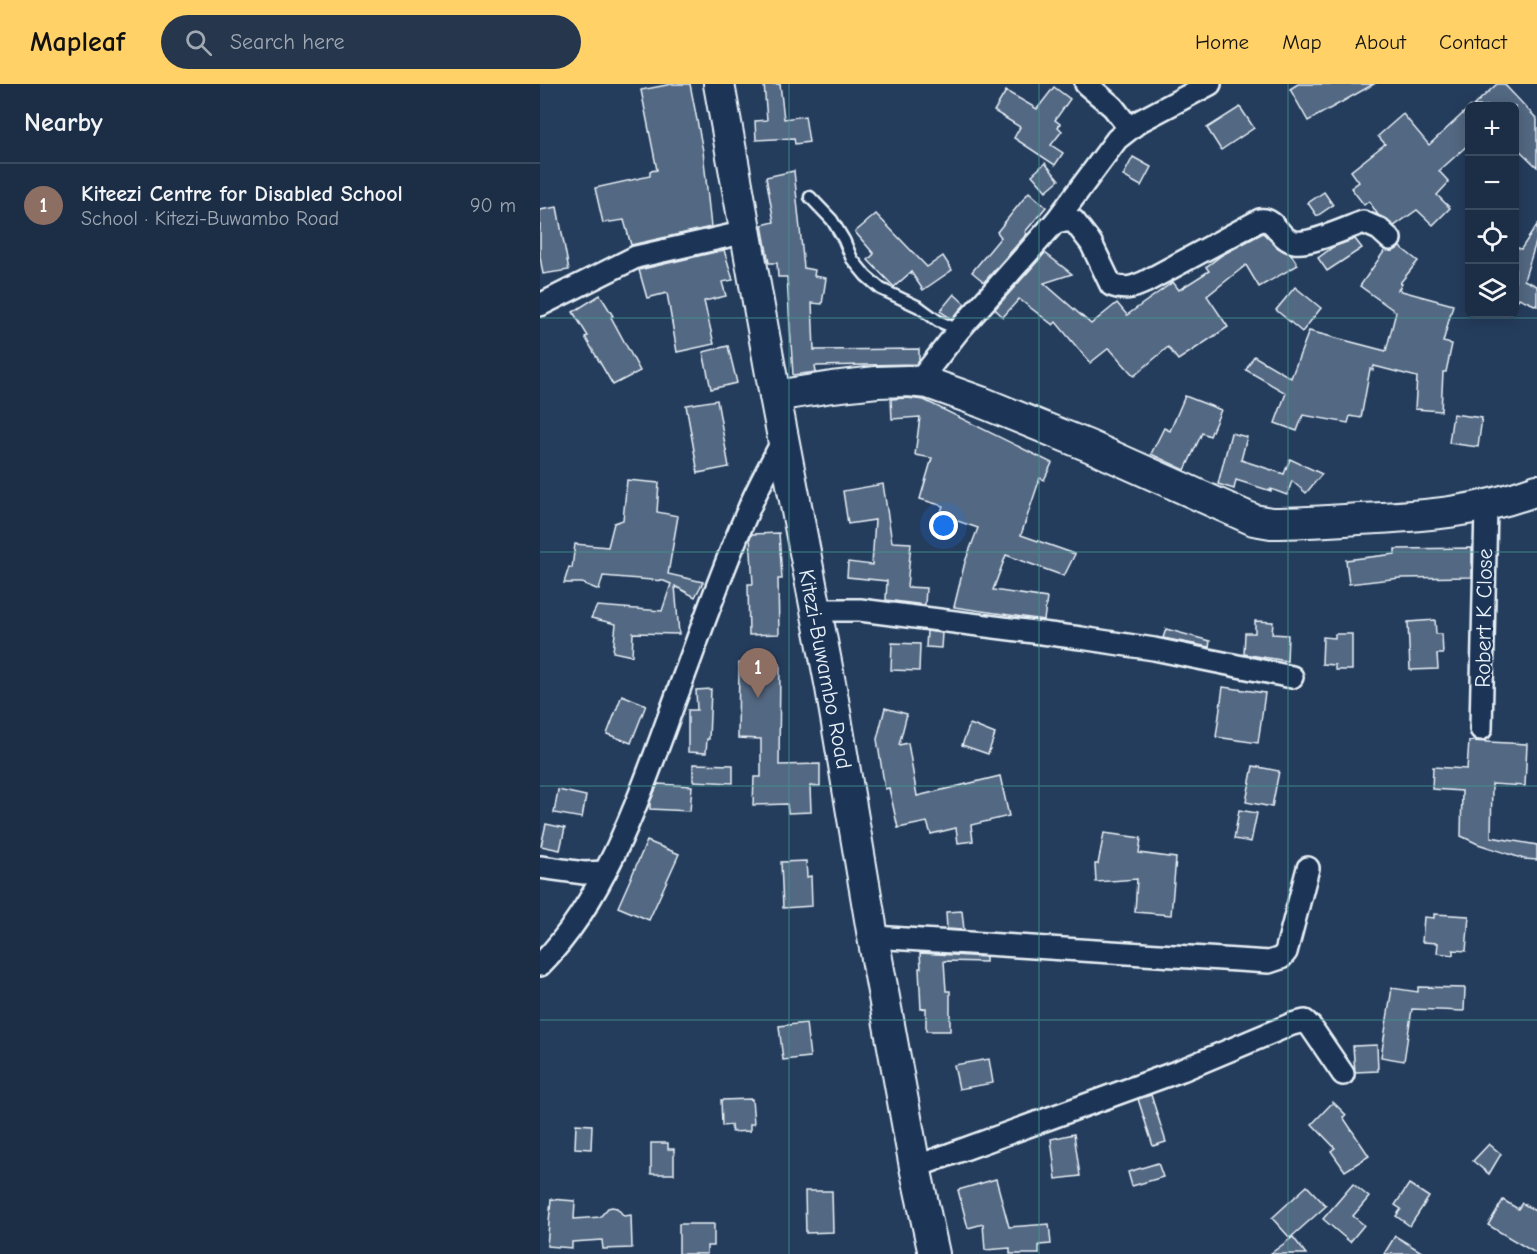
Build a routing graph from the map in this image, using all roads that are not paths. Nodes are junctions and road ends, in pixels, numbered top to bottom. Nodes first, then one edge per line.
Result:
1 (719, 84) edge
2 (1086, 84) edge
3 (1204, 86) edge
4 (1129, 128) junction
5 (810, 197) dead end
6 (1056, 221) junction
7 (746, 232) junction
8 (1390, 239) dead end
9 (540, 305) edge
10 (959, 330) junction
11 (919, 381) junction
12 (775, 396) junction
13 (783, 440) junction
14 (1537, 490) edge
15 (1486, 507) junction
16 (815, 610) junction
17 (1292, 677) dead end
18 (1480, 729) dead end
19 (540, 867) edge
20 (1308, 868) dead end
21 (605, 872) junction
22 (873, 938) junction
23 (540, 965) edge
24 (1343, 1074) dead end
25 (915, 1167) junction
26 (933, 1254) edge

1 - 7 street, Kitezi-Buwambo Road
2 - 4 street
3 - 4 street
4 - 6 street
5 - 10 lane
6 - 8 street
6 - 10 street
7 - 9 street
7 - 12 street, Kitezi-Buwambo Road
10 - 11 street
11 - 12 street
11 - 15 street
12 - 13 street, Kitezi-Buwambo Road
13 - 16 street, Kitezi-Buwambo Road
13 - 21 street
14 - 15 street
15 - 18 street, Robert K Close
16 - 17 street
16 - 22 street, Kitezi-Buwambo Road
19 - 21 street
20 - 22 street
21 - 23 street
22 - 25 street, Kitezi-Buwambo Road
24 - 25 street
25 - 26 street, Kitezi-Buwambo Road

